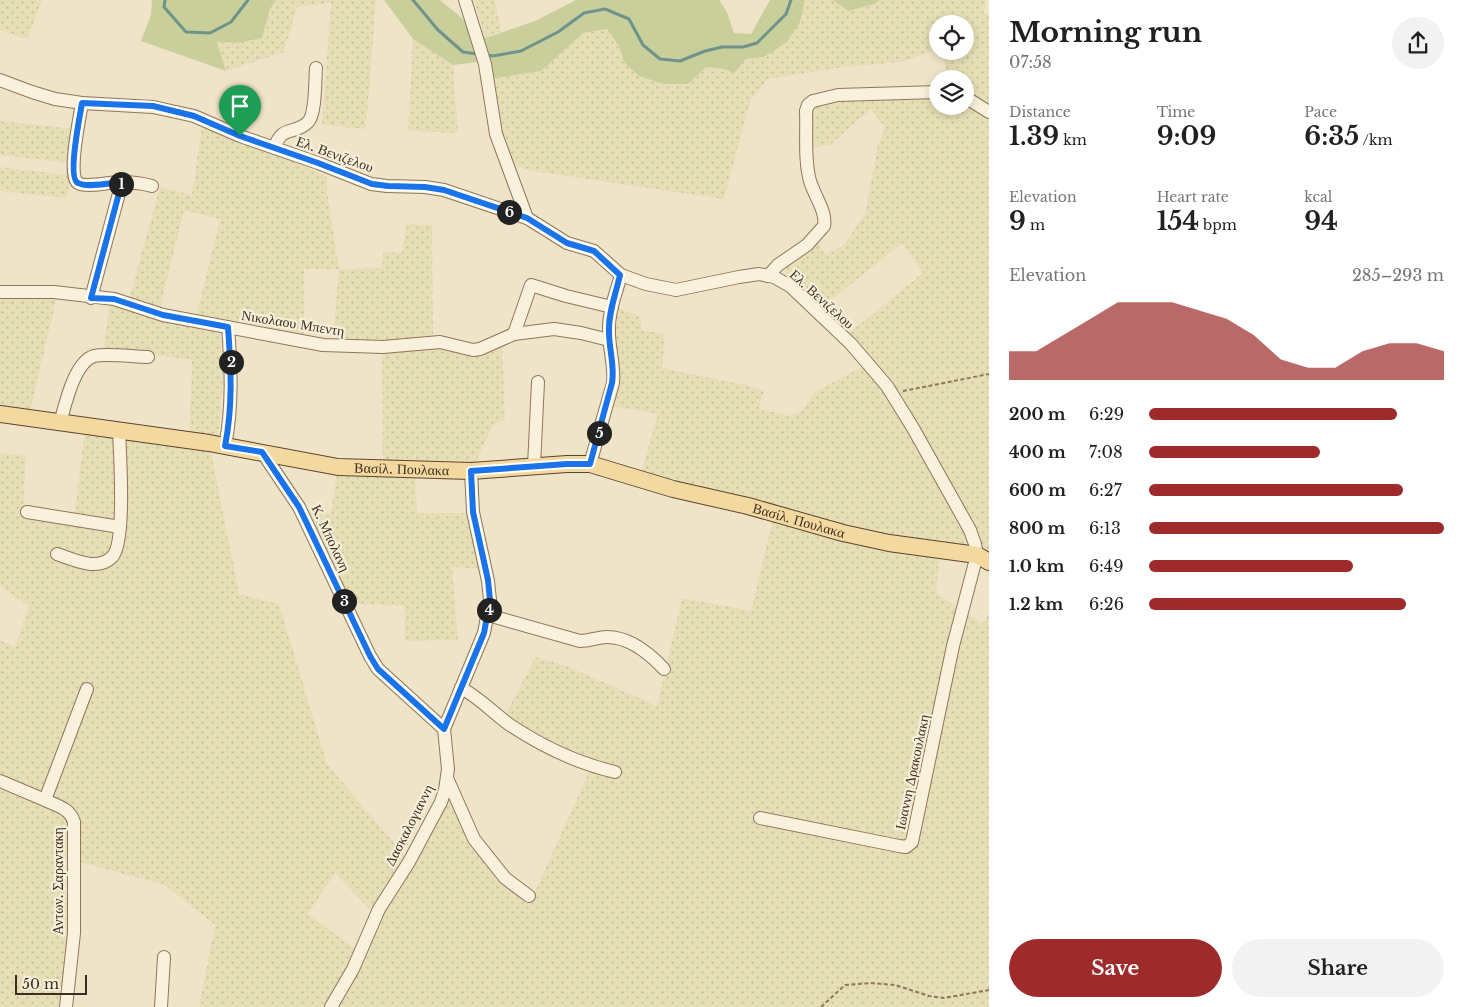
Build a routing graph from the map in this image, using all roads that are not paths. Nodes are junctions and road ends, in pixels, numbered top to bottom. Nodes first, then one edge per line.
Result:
1 (465, 0) edge
2 (316, 68) dead end
3 (0, 80) edge
4 (929, 92) edge
5 (82, 103) junction
6 (974, 103) edge
7 (989, 112) edge
8 (275, 148) junction
9 (122, 182) junction
10 (152, 186) dead end
11 (527, 218) junction
12 (620, 275) junction
13 (768, 276) junction
14 (0, 292) edge
15 (91, 298) junction
16 (612, 306) junction
17 (228, 327) junction
18 (514, 334) junction
19 (609, 340) junction
20 (148, 357) dead end
21 (538, 382) dead end
22 (0, 414) edge
23 (60, 423) junction
24 (120, 431) junction
25 (225, 446) junction
26 (262, 452) junction
27 (590, 464) junction
28 (534, 466) junction
29 (471, 471) junction
30 (27, 512) dead end
31 (120, 527) junction
32 (56, 554) dead end
33 (983, 559) edge
34 (488, 615) junction
35 (664, 669) dead end
36 (461, 688) junction
37 (87, 689) dead end
38 (444, 729) junction
39 (615, 772) dead end
40 (447, 778) junction
41 (0, 781) edge
42 (45, 800) junction
43 (760, 818) dead end
44 (529, 896) dead end
45 (164, 957) dead end
46 (66, 1007) edge
47 (161, 1007) edge
48 (331, 1007) edge

1 - 11 street
2 - 8 street
3 - 5 street, Ελ. Βενιζελου
4 - 13 street
5 - 8 street, Ελ. Βενιζελου
5 - 9 street
6 - 7 street
8 - 11 street, Ελ. Βενιζελου
9 - 10 street
9 - 15 street
11 - 12 street, Ελ. Βενιζελου
12 - 13 street, Ελ. Βενιζελου
12 - 16 street
13 - 33 street, Ελ. Βενιζελου
14 - 15 street, Νικολαου Μπεντη
15 - 17 street, Νικολαου Μπεντη
16 - 18 street
16 - 19 street
17 - 18 street, Νικολαου Μπεντη
17 - 25 street
18 - 19 street, Νικολαου Μπεντη
19 - 27 street
20 - 23 street
21 - 28 street
22 - 23 main road, Βασίλ. Πουλακα
23 - 24 main road, Βασίλ. Πουλακα
24 - 25 main road, Βασίλ. Πουλακα
24 - 31 street
25 - 26 main road, Βασίλ. Πουλακα
26 - 29 main road, Βασίλ. Πουλακα
26 - 38 street, Κ. Μπολανη
27 - 28 main road, Βασίλ. Πουλακα
27 - 33 main road, Βασίλ. Πουλακα
28 - 29 main road, Βασίλ. Πουλακα
29 - 34 street, Δασκαλογιαννη
30 - 31 street
31 - 32 street
33 - 43 street, Ιωαννη Δρακουλακη
34 - 35 street
34 - 36 street, Δασκαλογιαννη
36 - 38 street, Δασκαλογιαννη
36 - 39 street
37 - 42 street
38 - 40 street, Δασκαλογιαννη
40 - 44 street
40 - 48 street, Δασκαλογιαννη
41 - 42 street, Αντων. Σαραντακη
42 - 46 street, Αντων. Σαραντακη
45 - 47 street

